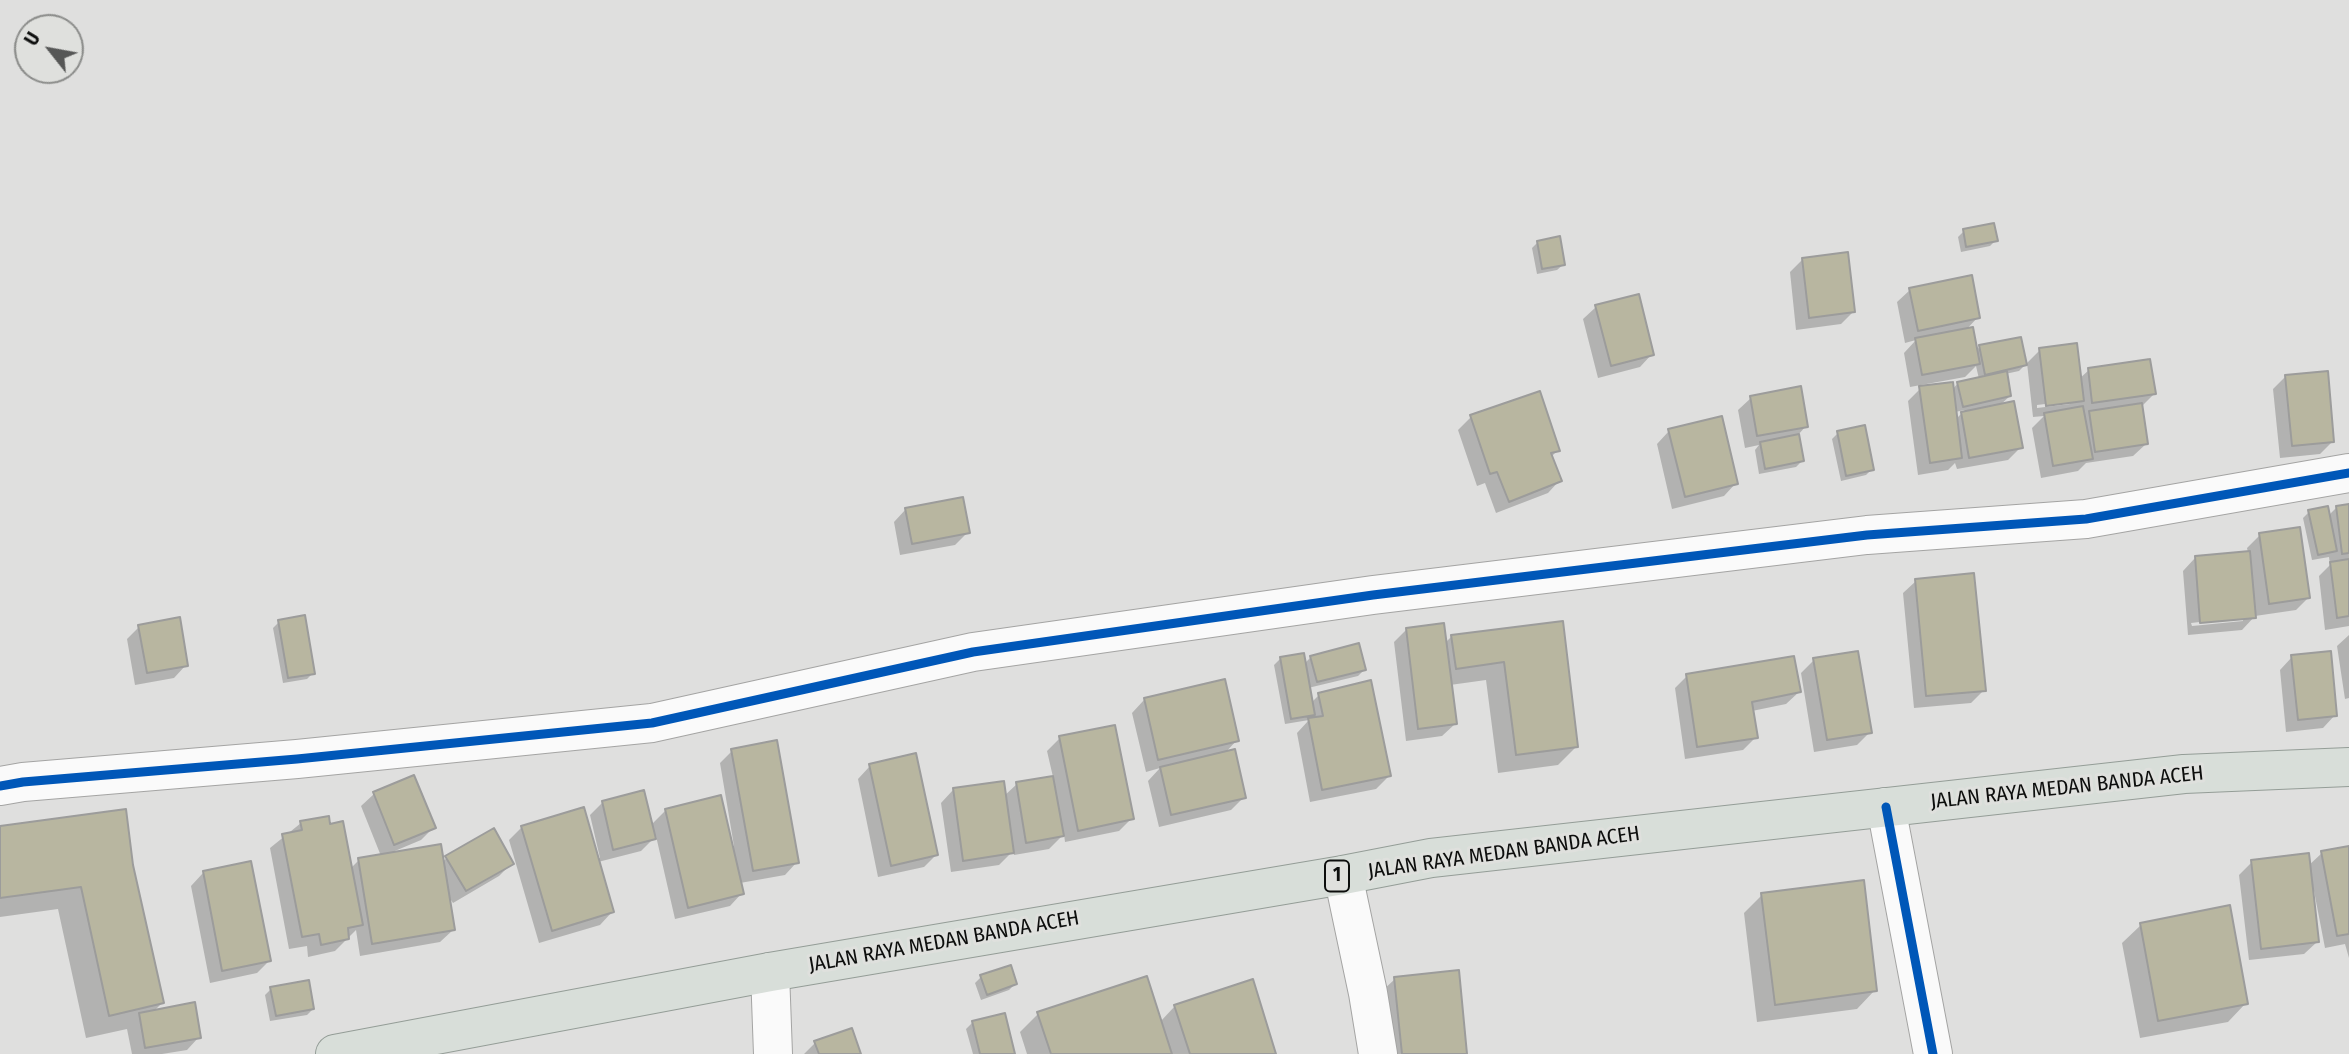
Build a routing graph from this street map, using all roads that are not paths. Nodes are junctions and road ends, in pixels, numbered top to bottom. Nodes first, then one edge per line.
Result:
1 (2349, 473) edge
2 (2349, 766) edge
3 (0, 786) edge
4 (1886, 807) junction
5 (1343, 875) junction
6 (771, 972) junction
7 (432, 1046) edge
8 (335, 1054) edge
9 (773, 1054) edge
10 (1378, 1054) edge
11 (1933, 1054) edge

1 - 3 street
2 - 4 highway, JALAN RAYA MEDAN BANDA ACEH / 1
4 - 5 highway, JALAN RAYA MEDAN BANDA ACEH / 1
4 - 11 street
5 - 6 highway, JALAN RAYA MEDAN BANDA ACEH / 1
5 - 10 street
6 - 7 highway, JALAN RAYA MEDAN BANDA ACEH / 1
6 - 9 street
7 - 8 highway, JALAN RAYA MEDAN BANDA ACEH / 1

